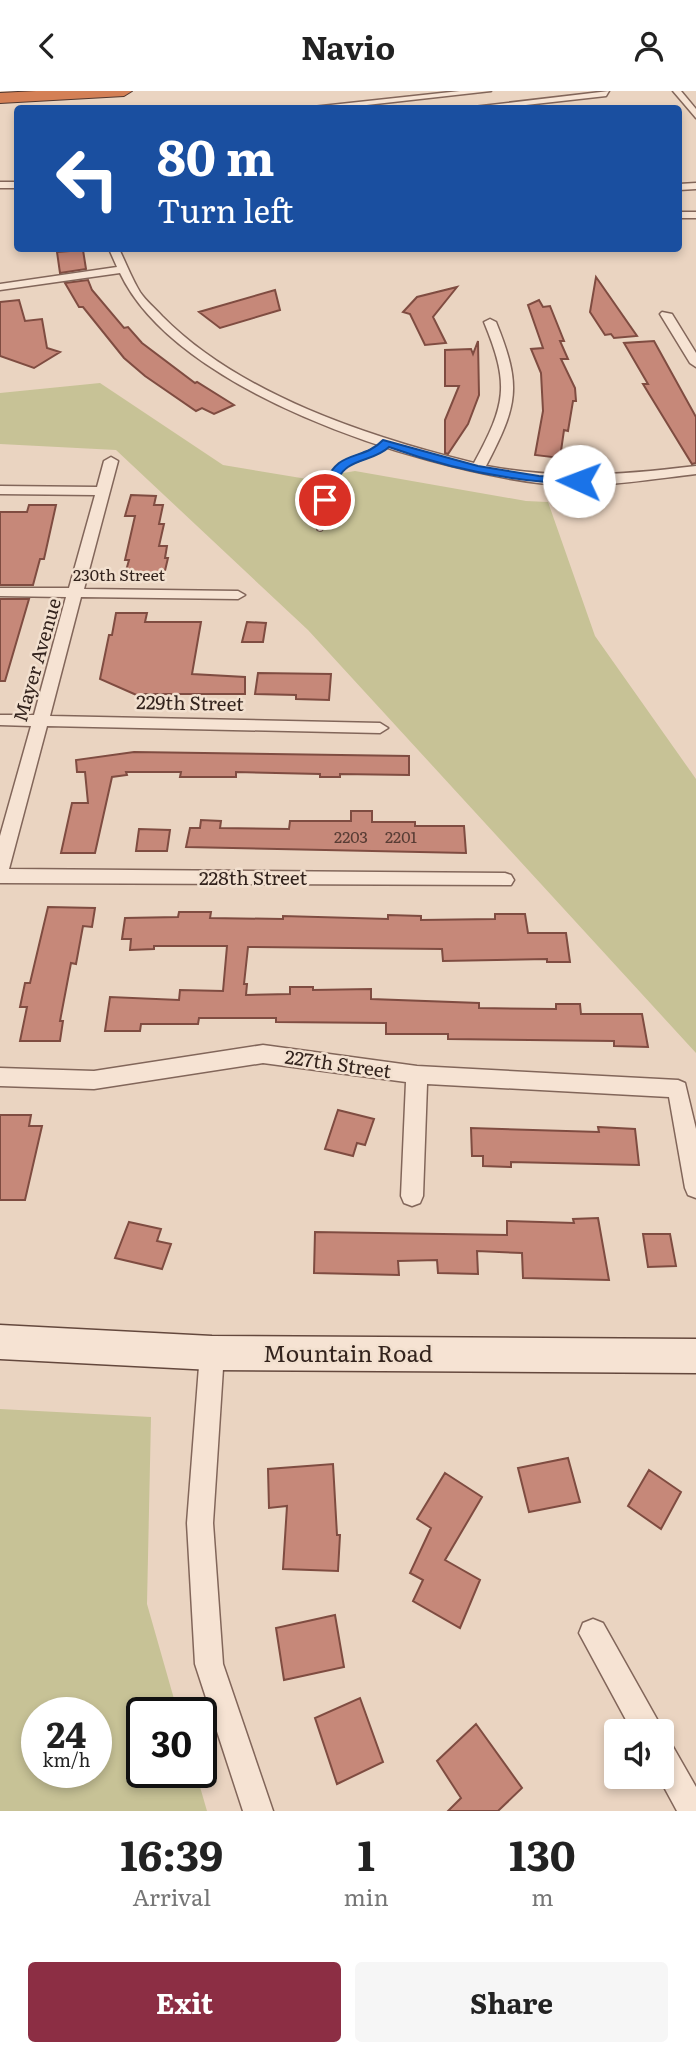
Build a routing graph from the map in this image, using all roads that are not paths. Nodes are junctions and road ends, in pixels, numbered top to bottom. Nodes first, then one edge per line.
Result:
1 (59, 91) edge
2 (124, 91) edge
3 (487, 91) edge
4 (677, 91) edge
5 (478, 92) edge
6 (606, 93) dead end
7 (0, 95) edge
8 (339, 105) edge
9 (513, 105) edge
10 (695, 113) edge
11 (115, 252) edge
12 (119, 270) junction
13 (0, 287) edge
14 (666, 314) dead end
15 (490, 322) dead end
16 (696, 363) edge
17 (387, 443) junction
18 (111, 461) dead end
19 (478, 469) junction
20 (696, 470) edge
21 (0, 490) edge
22 (103, 491) junction
23 (320, 528) dead end
24 (0, 592) edge
25 (77, 592) junction
26 (238, 594) dead end
27 (0, 720) edge
28 (42, 721) junction
29 (380, 727) dead end
30 (0, 869) edge
31 (0, 876) edge
32 (505, 880) dead end
33 (417, 1075) junction
34 (0, 1077) edge
35 (696, 1188) edge
36 (412, 1196) dead end
37 (0, 1342) edge
38 (212, 1353) junction
39 (696, 1356) edge
40 (593, 1633) dead end
41 (641, 1719) edge
42 (674, 1777) edge
43 (258, 1811) edge
44 (693, 1811) edge

1 - 7 highway
2 - 7 highway
3 - 5 street
4 - 10 street
5 - 8 street
6 - 9 street
11 - 12 street
12 - 13 street
12 - 17 street
14 - 16 street
15 - 19 street
17 - 19 street
17 - 23 lane
18 - 22 street, Mayer Avenue
19 - 20 street
21 - 22 street
22 - 25 street, Mayer Avenue
24 - 25 street, 230th Street
25 - 26 street, 230th Street
25 - 28 street, Mayer Avenue
27 - 28 street, 229th Street
28 - 29 street, 229th Street
28 - 30 street, Mayer Avenue
31 - 32 street, 228th Street
33 - 34 street, 227th Street
33 - 35 street, 227th Street
33 - 36 street
37 - 38 main road, Mountain Road
38 - 39 main road, Mountain Road
38 - 43 street
40 - 41 street
42 - 44 street

